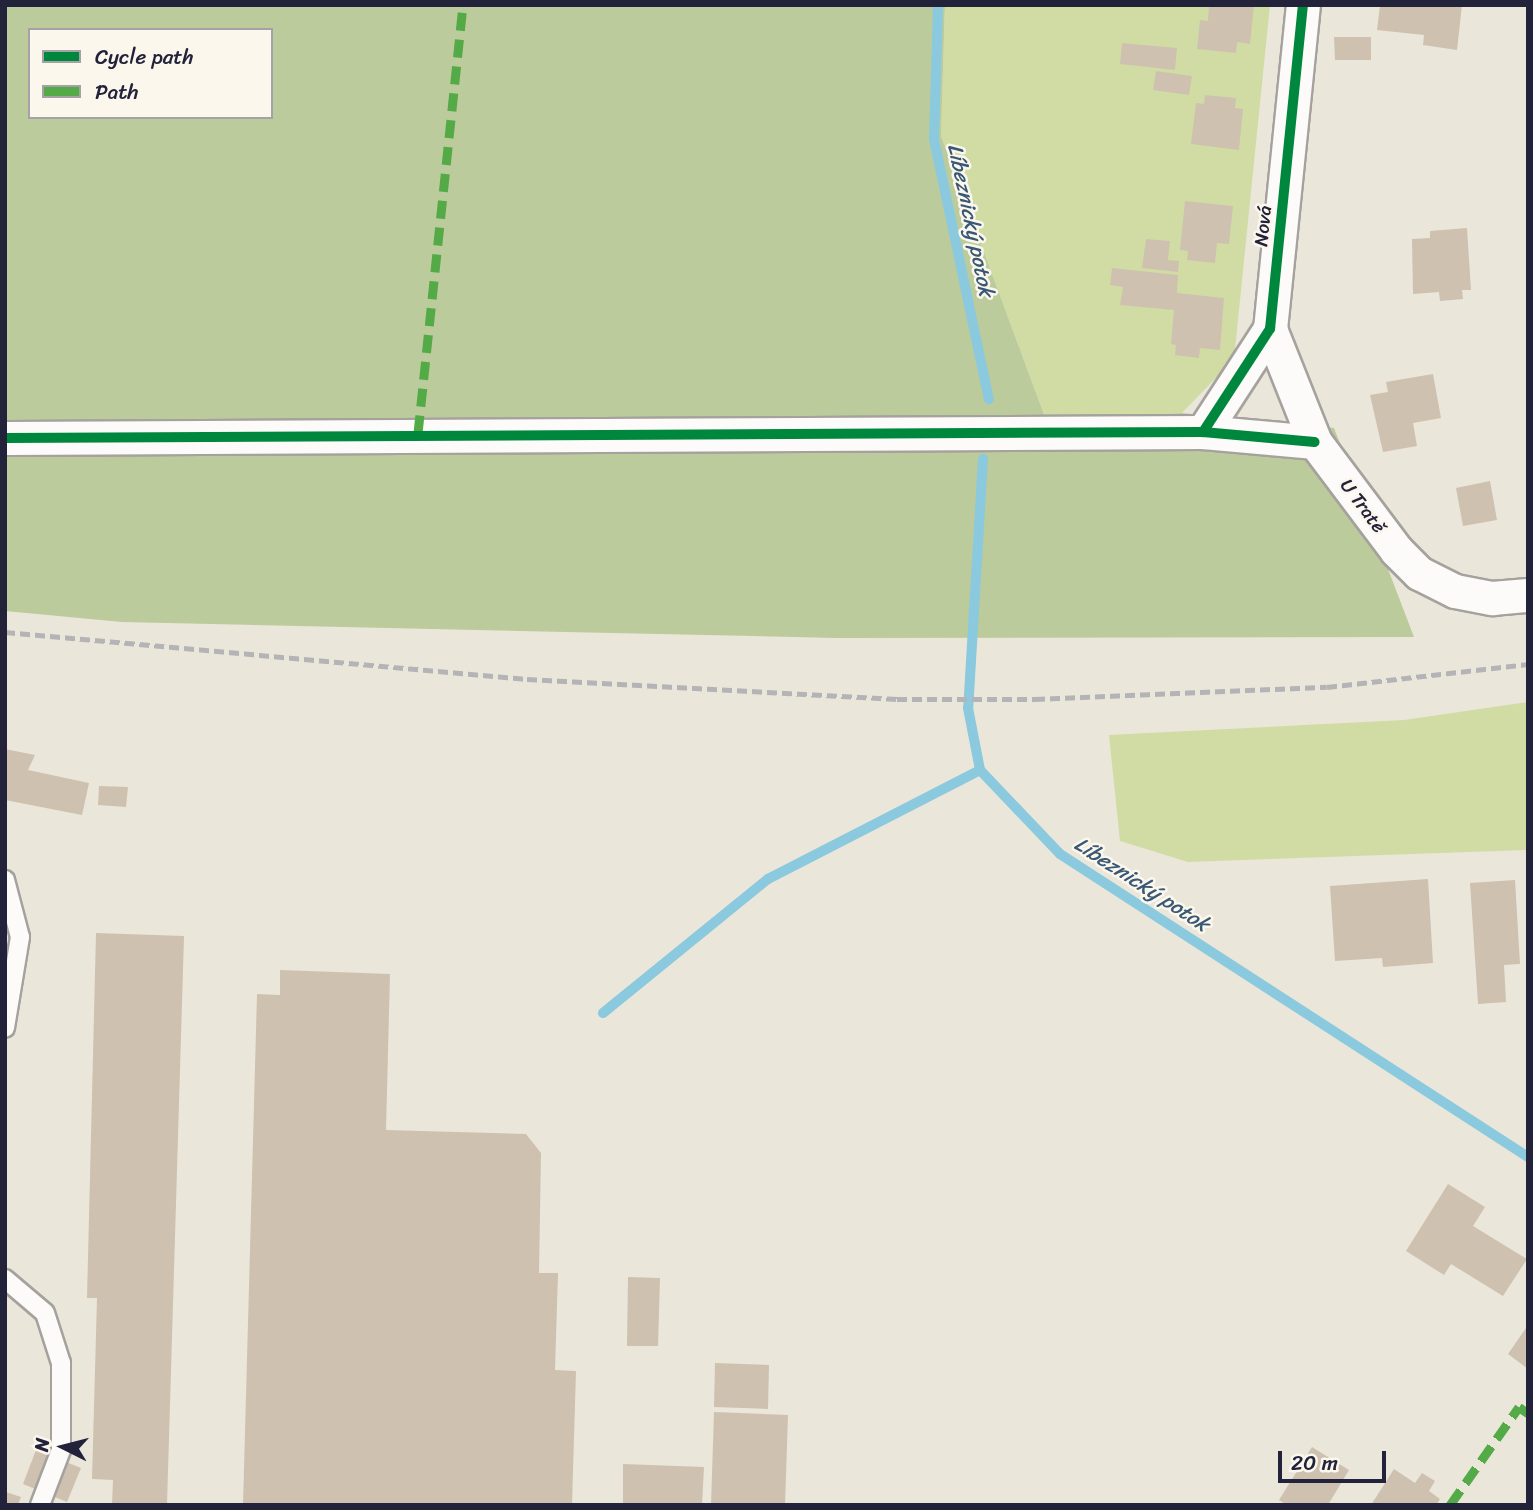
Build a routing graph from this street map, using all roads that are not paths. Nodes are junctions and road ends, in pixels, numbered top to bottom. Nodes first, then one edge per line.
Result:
1 (1303, 5) edge
2 (1270, 329) junction
3 (1203, 432) junction
4 (5, 438) edge
5 (1315, 442) junction
6 (1528, 594) edge
7 (5, 880) edge
8 (5, 1028) edge
9 (5, 1279) edge
10 (40, 1505) edge

1 - 2 street, Nová
2 - 3 street, Nová
2 - 5 street, U Tratě
3 - 4 street
3 - 5 street
5 - 6 street, U Tratě
7 - 8 lane
9 - 10 lane

